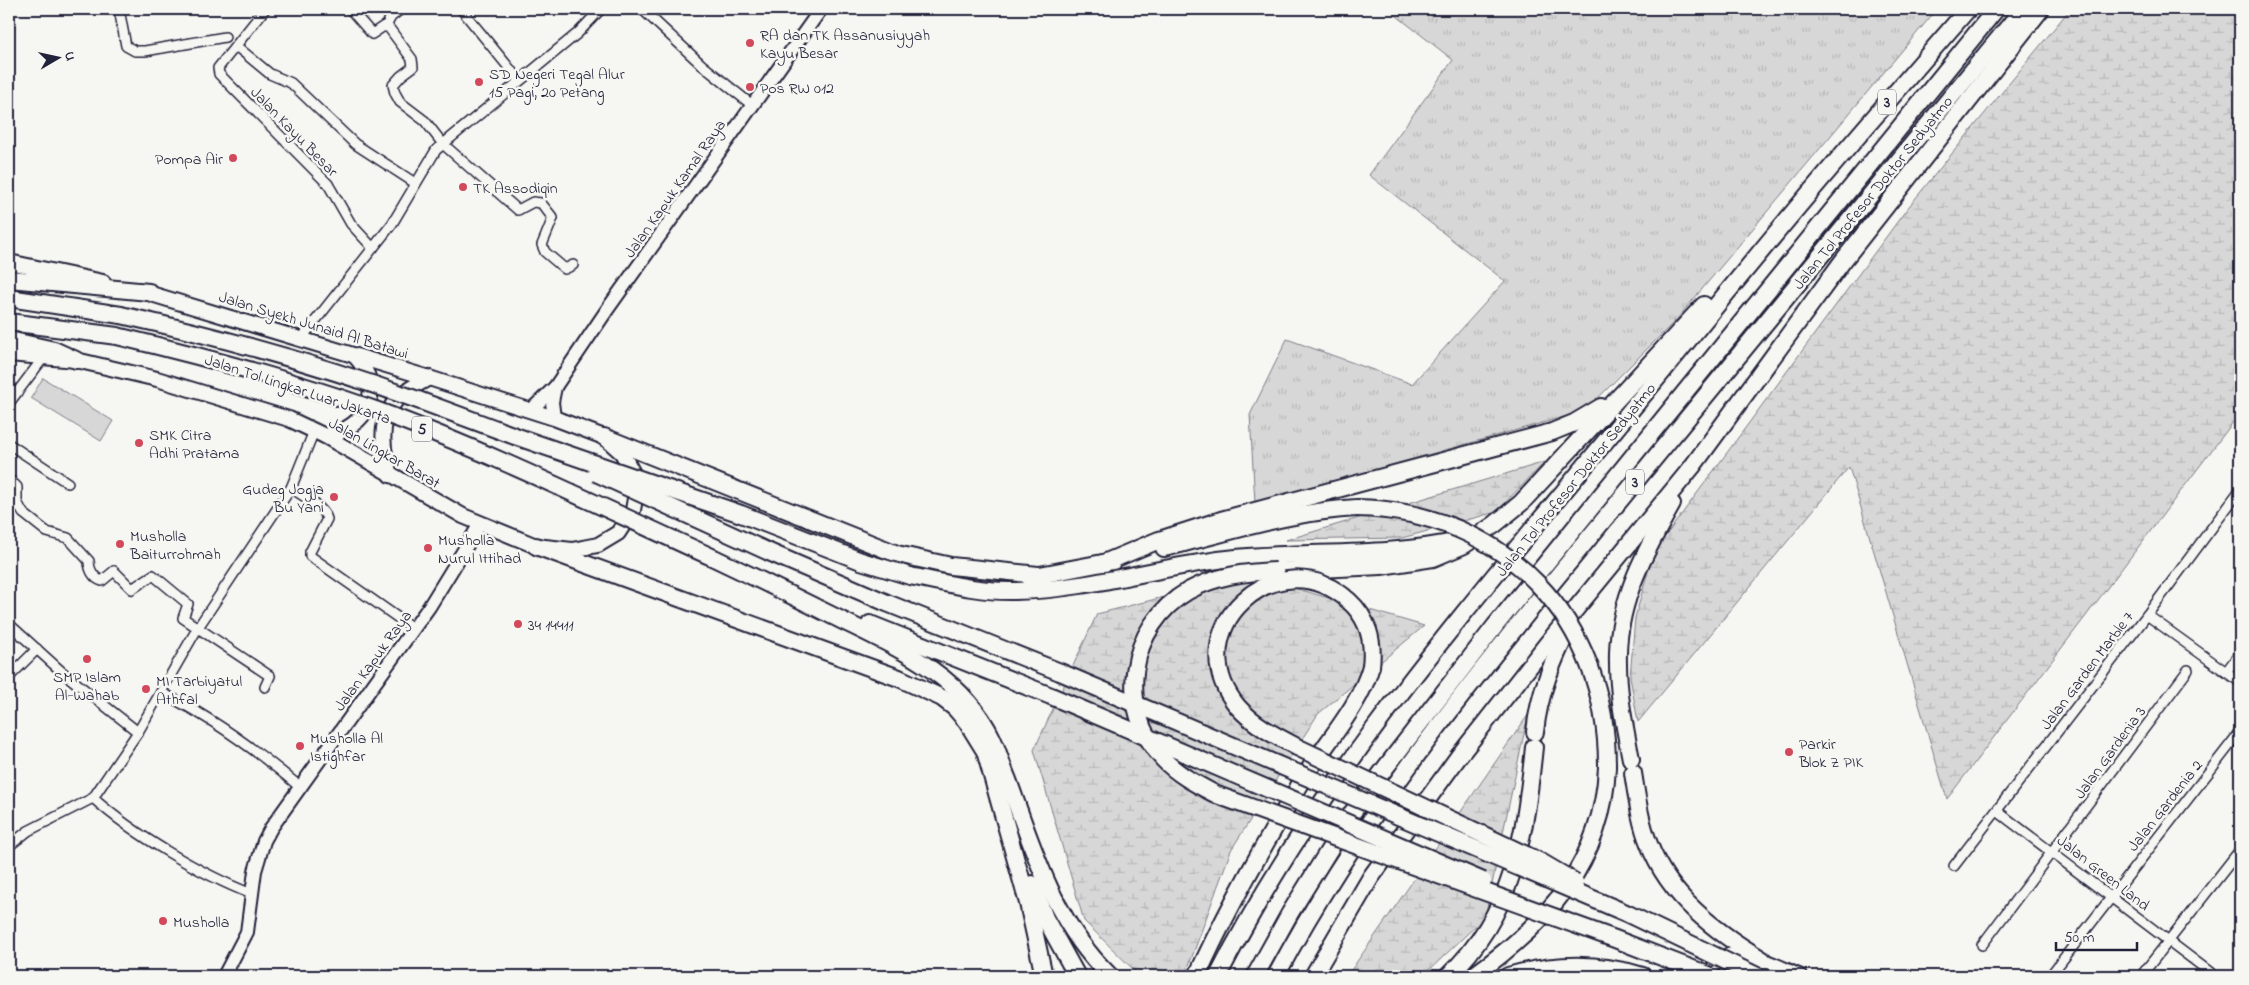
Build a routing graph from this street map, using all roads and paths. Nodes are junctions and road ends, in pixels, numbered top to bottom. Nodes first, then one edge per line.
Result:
1 (119, 9) edge
2 (265, 9) edge
3 (350, 9) edge
4 (401, 9) edge
5 (461, 9) edge
6 (601, 9) edge
7 (642, 9) edge
8 (821, 9) edge
9 (1968, 9) edge
10 (1996, 9) edge
11 (2023, 9) edge
12 (2041, 9) edge
13 (386, 26) junction
14 (225, 37) dead end
15 (236, 46) junction
16 (519, 80) junction
17 (752, 106) junction
18 (443, 144) junction
19 (415, 183) junction
20 (1806, 196) junction
21 (373, 248) junction
22 (9, 262) edge
23 (572, 265) dead end
24 (9, 279) edge
25 (149, 292) junction
26 (9, 298) edge
27 (9, 322) edge
28 (301, 339) junction
29 (9, 340) edge
30 (9, 354) edge
31 (355, 356) junction
32 (44, 357) junction
33 (76, 360) junction
34 (429, 378) junction
35 (555, 387) junction
36 (1622, 393) junction
37 (9, 403) edge
38 (531, 410) junction
39 (554, 418) junction
40 (320, 434) junction
41 (515, 436) junction
42 (604, 437) junction
43 (9, 444) edge
44 (1692, 467) junction
45 (390, 475) junction
46 (9, 479) edge
47 (68, 483) dead end
48 (290, 488) junction
49 (2240, 490) edge
50 (480, 524) junction
51 (1480, 534) junction
52 (536, 546) junction
53 (1104, 563) junction
54 (1038, 575) junction
55 (928, 580) junction
56 (767, 582) junction
57 (1580, 603) junction
58 (2147, 615) junction
59 (9, 624) edge
60 (197, 629) junction
61 (414, 629) junction
62 (37, 649) junction
63 (2240, 653) edge
64 (2188, 670) dead end
65 (2226, 672) junction
66 (9, 677) edge
67 (2240, 682) edge
68 (265, 687) dead end
69 (162, 693) junction
70 (138, 732) junction
71 (2240, 732) edge
72 (992, 738) junction
73 (300, 787) junction
74 (93, 798) junction
75 (1998, 810) junction
76 (9, 846) edge
77 (2240, 850) edge
78 (2054, 852) junction
79 (1954, 866) dead end
80 (252, 894) junction
81 (2112, 897) junction
82 (1626, 913) junction
83 (1615, 939) junction
84 (2167, 941) junction
85 (1982, 945) dead end
86 (1763, 960) junction
87 (224, 976) edge
88 (1044, 976) edge
89 (1077, 976) edge
90 (1110, 976) edge
91 (1197, 976) edge
92 (1218, 976) edge
93 (1255, 976) edge
94 (1276, 976) edge
95 (1313, 976) edge
96 (1448, 976) edge
97 (1473, 976) edge
98 (1508, 976) edge
99 (1643, 976) edge
100 (1710, 976) edge
101 (1757, 976) edge
102 (1802, 976) edge
103 (2050, 976) edge
104 (2141, 976) edge
105 (2215, 976) edge

1 - 14 street
2 - 15 street, Jalan Kayu Besar
3 - 13 street
4 - 13 street
5 - 16 street
6 - 16 street
7 - 17 street
8 - 17 main road, Jalan Kapuk Kamal Raya
9 - 20 highway, Jalan Tol Profesor Doktor Sedyatmo / 3
10 - 93 highway, Jalan Tol Profesor Doktor Sedyatmo / 3
11 - 94 highway, Jalan Tol Profesor Doktor Sedyatmo / 3
12 - 44 highway, Jalan Tol Profesor Doktor Sedyatmo / 3
13 - 18 street
15 - 19 street
15 - 21 street, Jalan Kayu Besar
16 - 18 street
17 - 35 main road, Jalan Kapuk Kamal Raya
18 - 19 street
18 - 23 street
19 - 21 street
20 - 36 highway
20 - 92 highway, Jalan Tol Profesor Doktor Sedyatmo / 3
21 - 28 street
22 - 25 main road, Jalan Syekh Junaid Al Batawi
24 - 25 highway
25 - 28 main road, Jalan Syekh Junaid Al Batawi
26 - 41 highway, Jalan Tol Lingkar Luar Jakarta / 5, bridge
27 - 56 highway, Jalan Tol Lingkar Luar Jakarta / 5, bridge
28 - 31 main road, Jalan Syekh Junaid Al Batawi
29 - 33 highway
30 - 32 main road, Jalan Lingkar Barat
31 - 34 main road, Jalan Syekh Junaid Al Batawi
31 - 40 main road
32 - 33 main road, Jalan Lingkar Barat
32 - 37 street
33 - 40 main road, Jalan Lingkar Barat
34 - 38 main road, Jalan Syekh Junaid Al Batawi
34 - 45 main road
35 - 38 main road, Jalan Kapuk Kamal Raya
35 - 39 main road, Jalan Kapuk Kamal Raya
36 - 51 highway
36 - 53 highway
38 - 39 main road, Jalan Syekh Junaid Al Batawi
39 - 42 main road, Jalan Syekh Junaid Al Batawi
40 - 45 main road, Jalan Lingkar Barat
40 - 48 street
41 - 55 highway, bridge
41 - 82 highway, bridge
42 - 52 main road, Jalan Lingkar Barat
42 - 54 highway
43 - 47 street
44 - 57 highway, Jalan Tol Profesor Doktor Sedyatmo / 3
44 - 86 highway
45 - 50 main road, Jalan Lingkar Barat
46 - 60 street
48 - 60 street
48 - 61 street
49 - 58 street, Jalan Garden Marble 7
50 - 52 main road, Jalan Lingkar Barat
50 - 61 main road, Jalan Kapuk Raya
51 - 55 highway
51 - 83 highway, bridge
52 - 88 highway
53 - 54 highway
53 - 97 highway, bridge
54 - 55 highway
56 - 72 highway
56 - 83 highway, bridge
57 - 95 highway, Jalan Tol Profesor Doktor Sedyatmo / 3
57 - 96 highway
58 - 65 street
58 - 75 street, Jalan Garden Marble 7
59 - 62 street
60 - 68 street
60 - 69 street
61 - 73 main road, Jalan Kapuk Raya
62 - 66 street
62 - 70 street
63 - 65 street
64 - 78 street, Jalan Gardenia 3
65 - 67 street
69 - 70 street
69 - 73 street
70 - 74 street
71 - 81 street, Jalan Gardenia 2
72 - 89 highway
72 - 90 highway
73 - 80 main road, Jalan Kapuk Raya
74 - 76 street
74 - 80 street
75 - 78 street, Jalan Green Land
75 - 79 street, Jalan Garden Marble 7
77 - 84 street
78 - 81 street, Jalan Green Land
78 - 85 street, Jalan Gardenia 3
80 - 87 main road, Jalan Kapuk Raya
81 - 84 street, Jalan Green Land
81 - 103 street, Jalan Gardenia 2
82 - 91 highway, bridge
82 - 101 highway, bridge
83 - 100 highway, bridge
84 - 104 street
84 - 105 street, Jalan Green Land
86 - 100 main road
86 - 102 main road
98 - 99 highway

